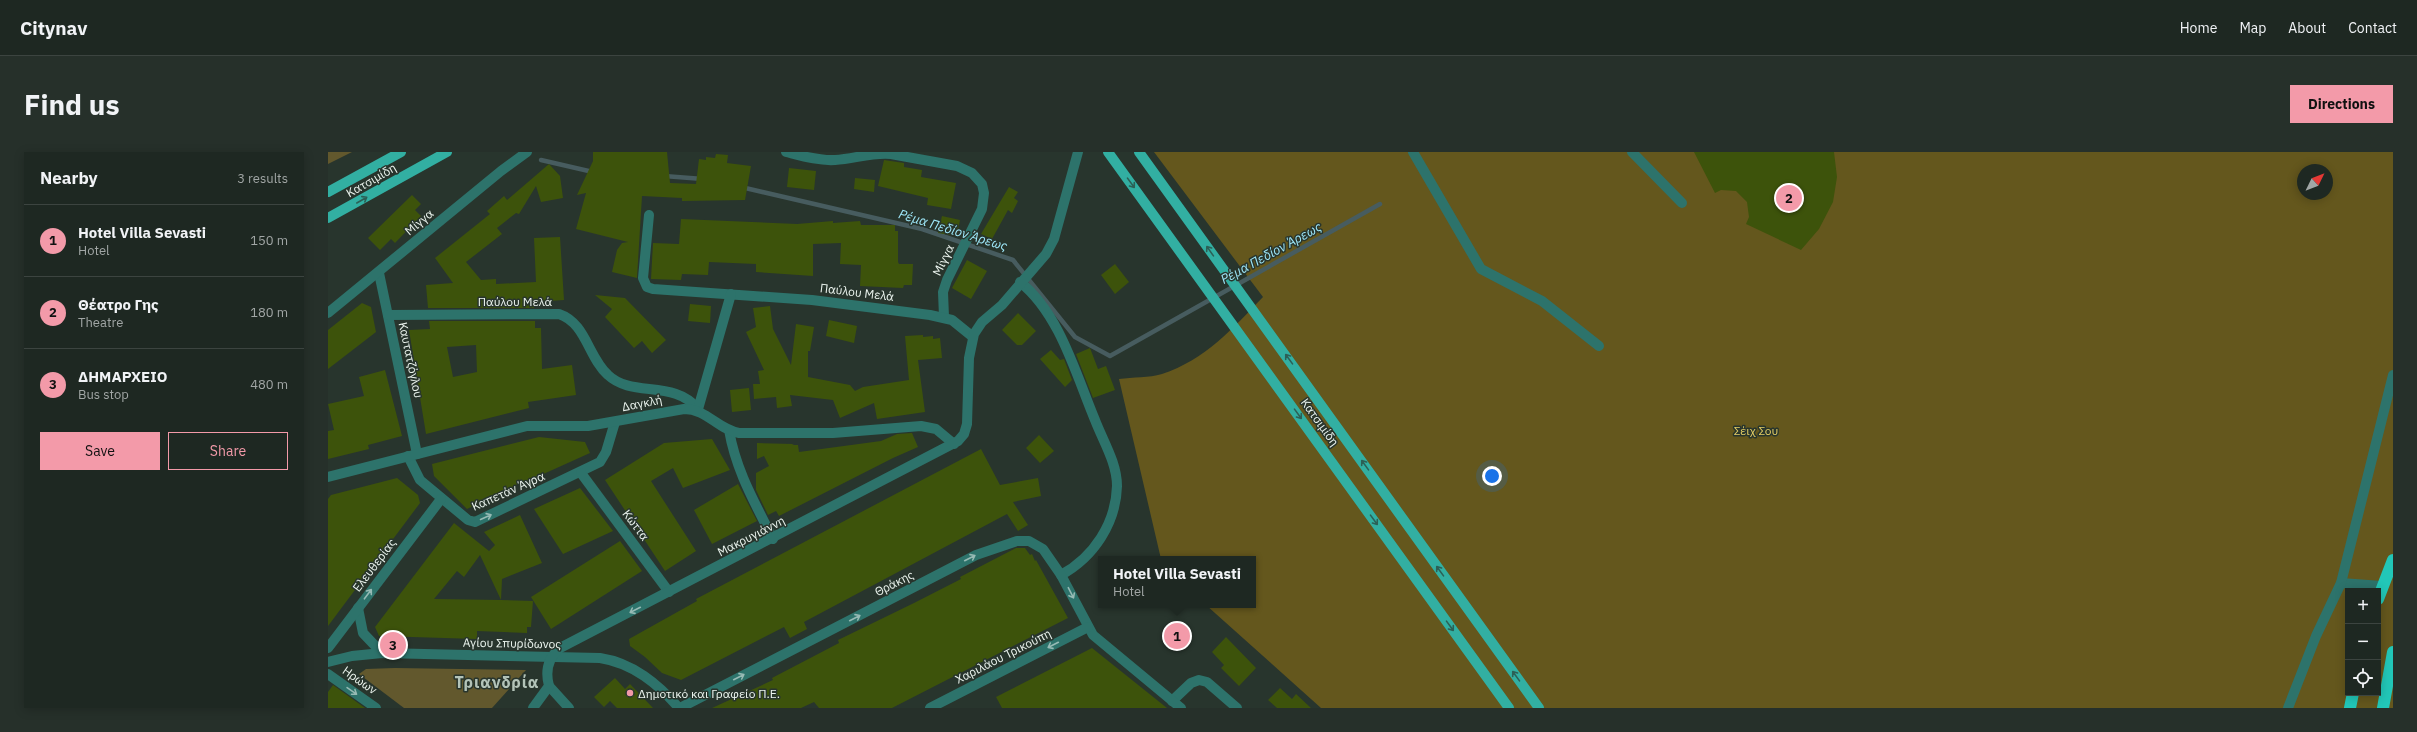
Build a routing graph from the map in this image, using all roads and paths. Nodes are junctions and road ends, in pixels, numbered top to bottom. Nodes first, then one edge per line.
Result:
1 (401, 152) edge
2 (447, 152) edge
3 (527, 152) edge
4 (786, 152) edge
5 (1078, 152) edge
6 (1108, 152) edge
7 (1139, 152) edge
8 (1413, 152) edge
9 (1632, 152) edge
10 (328, 192) edge
11 (1682, 203) dead end
12 (649, 214) dead end
13 (328, 218) edge
14 (379, 273) junction
15 (1025, 277) junction
16 (732, 294) junction
17 (328, 313) edge
18 (388, 315) junction
19 (944, 317) junction
20 (973, 337) junction
21 (1600, 346) dead end
22 (2393, 375) edge
23 (698, 410) junction
24 (615, 422) junction
25 (729, 430) junction
26 (958, 441) junction
27 (413, 455) junction
28 (581, 473) junction
29 (328, 477) edge
30 (441, 499) junction
31 (773, 539) junction
32 (2393, 560) edge
33 (1061, 575) junction
34 (2341, 583) junction
35 (2382, 586) junction
36 (2381, 589) edge
37 (669, 592) junction
38 (358, 608) junction
39 (1088, 627) junction
40 (328, 648) edge
41 (2393, 652) edge
42 (382, 653) junction
43 (552, 656) junction
44 (328, 662) edge
45 (328, 674) edge
46 (549, 686) junction
47 (2352, 696) edge
48 (1172, 700) junction
49 (376, 708) edge
50 (532, 708) edge
51 (568, 708) edge
52 (679, 708) edge
53 (930, 708) edge
54 (1181, 708) edge
55 (1237, 708) edge
56 (1509, 708) edge
57 (1539, 708) edge
58 (2288, 708) edge
59 (2350, 708) edge
60 (2383, 708) edge

1 - 10 main road, Κατσιμίδη
13 -> 2 main road, Κατσιμίδη
3 - 14 street, Μίγγα
4 - 19 street, Μίγγα
5 - 15 street
6 -> 56 main road, Κατσιμίδη
57 -> 7 main road, Κατσιμίδη
8 - 21 street
9 - 11 street
12 - 16 street, Παύλου Μελά
14 - 17 street, Μίγγα
14 - 18 street, Καυτατζόγλου
15 - 20 street
15 - 33 street
16 - 19 street, Παύλου Μελά
16 - 23 street
18 - 23 street, Παύλου Μελά
18 - 27 street, Καυτατζόγλου
19 - 20 street, Παύλου Μελά
20 - 26 street
22 - 34 street
23 - 24 street, Δαγκλή
23 - 25 street
24 - 27 street, Δαγκλή
24 - 28 street, Καπετάν Άγρα
25 - 26 street
25 - 31 street
26 - 31 street, Μακρυγιάννη
27 - 29 street, Δαγκλή
27 - 30 street, Καπετάν Άγρα
30 -> 28 street, Καπετάν Άγρα
28 - 37 street, Κώττα
38 -> 30 street, Ελευθερίας
31 - 37 street, Μακρυγιάννη
32 - 35 highway
33 -> 39 street, Θράκης
52 -> 33 street, Θράκης
34 - 35 street
34 - 58 street
35 - 36 highway
37 -> 43 street, Μακρυγιάννη
38 - 40 street, Ελευθερίας
38 - 42 street
39 - 48 street, Θράκης
39 -> 53 street, Χαριλάου Τρικούπη
41 - 60 highway
42 - 43 street, Αγίου Σπυρίδωνος
42 - 44 street, Αγίου Σπυρίδωνος
43 - 46 street
43 - 52 street, Αγίου Σπυρίδωνος
45 -> 49 street, Ηρώων
46 - 50 street
46 - 51 street
47 - 59 highway
48 - 54 street, Θράκης
48 - 55 street

